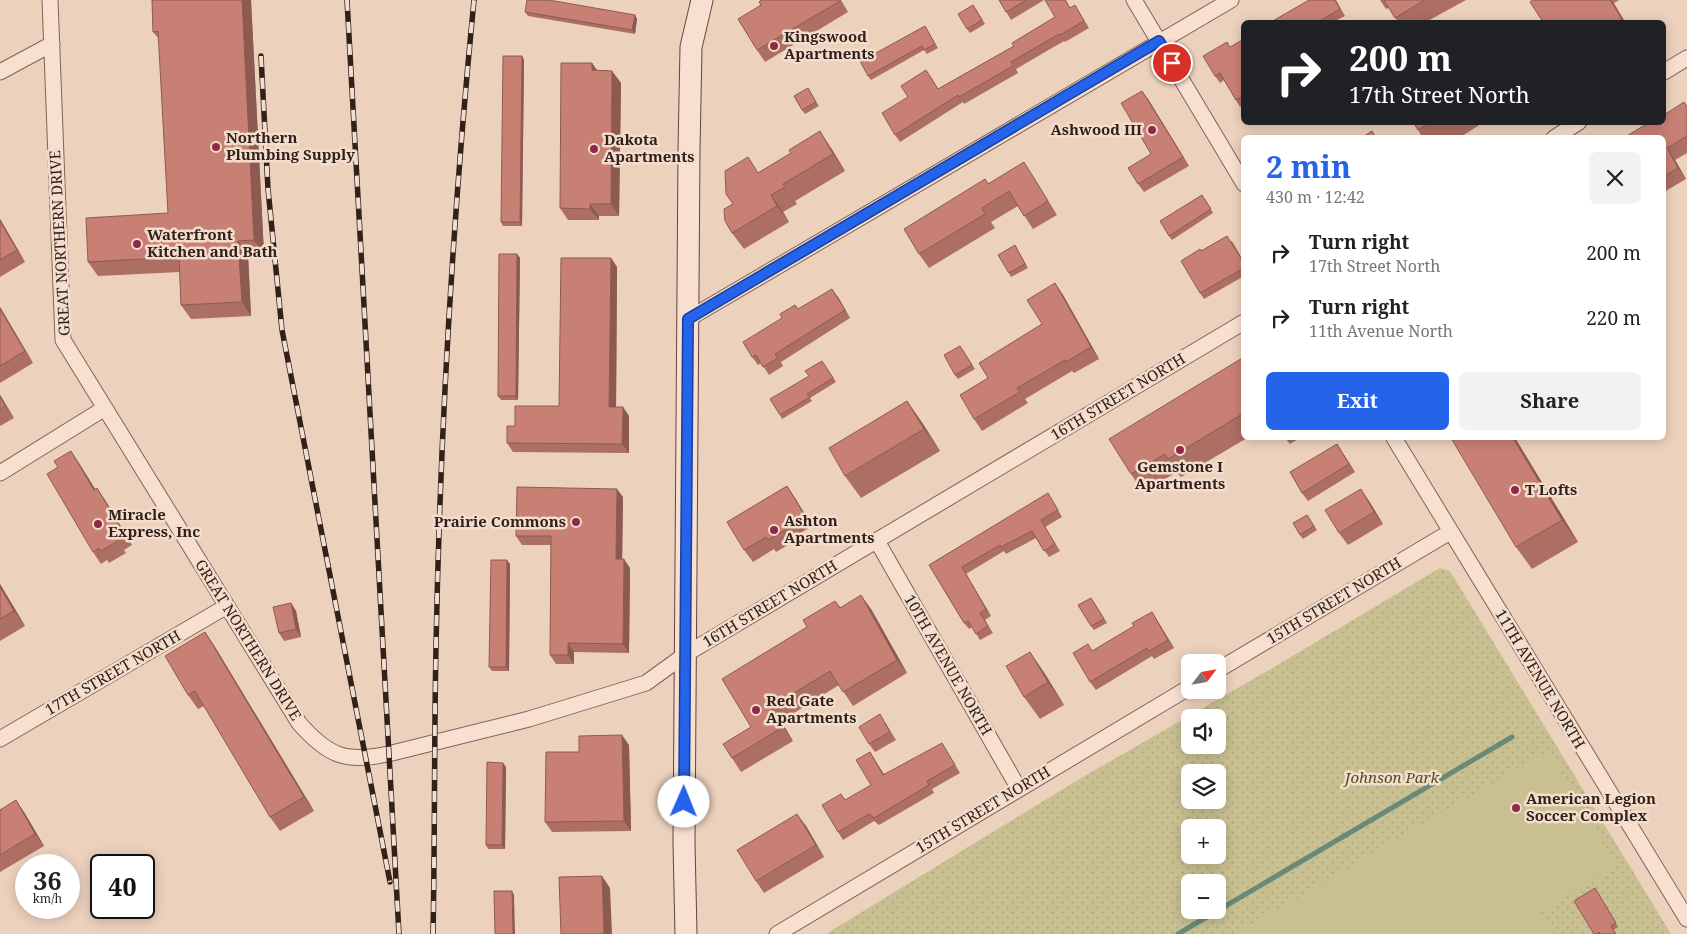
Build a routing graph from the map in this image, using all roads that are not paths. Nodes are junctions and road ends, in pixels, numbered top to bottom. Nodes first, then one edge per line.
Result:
1 (50, 0) edge
2 (702, 0) edge
3 (1134, 0) edge
4 (1231, 0) edge
5 (1159, 41) junction
6 (52, 44) junction
7 (1687, 58) edge
8 (1666, 71) edge
9 (0, 72) edge
10 (1574, 125) edge
11 (1559, 135) edge
12 (1241, 179) edge
13 (688, 319) junction
14 (1241, 324) edge
15 (105, 408) junction
16 (1395, 440) edge
17 (0, 473) edge
18 (1450, 532) junction
19 (877, 541) junction
20 (227, 606) junction
21 (686, 654) junction
22 (1226, 665) edge
23 (1181, 692) edge
24 (0, 739) edge
25 (316, 743) joint
26 (1019, 789) junction
27 (1687, 919) edge
28 (686, 934) edge
29 (777, 934) edge

1 - 6 street, GREAT NORTHERN DRIVE
2 - 13 street
3 - 5 street
4 - 5 street
5 - 12 street
5 - 13 street
6 - 9 street
6 - 15 street, GREAT NORTHERN DRIVE
7 - 8 street
10 - 11 street
13 - 21 street
14 - 19 street, 16TH STREET NORTH
15 - 17 street
15 - 20 street, GREAT NORTHERN DRIVE
16 - 18 street, 11TH AVENUE NORTH
18 - 22 street, 15TH STREET NORTH
18 - 27 street, 11TH AVENUE NORTH
19 - 21 street, 16TH STREET NORTH
19 - 26 street, 10TH AVENUE NORTH
20 - 24 street, 17TH STREET NORTH
20 - 25 street, GREAT NORTHERN DRIVE
21 - 25 street, 16TH STREET NORTH
21 - 28 street
23 - 26 street, 15TH STREET NORTH
26 - 29 street, 15TH STREET NORTH

